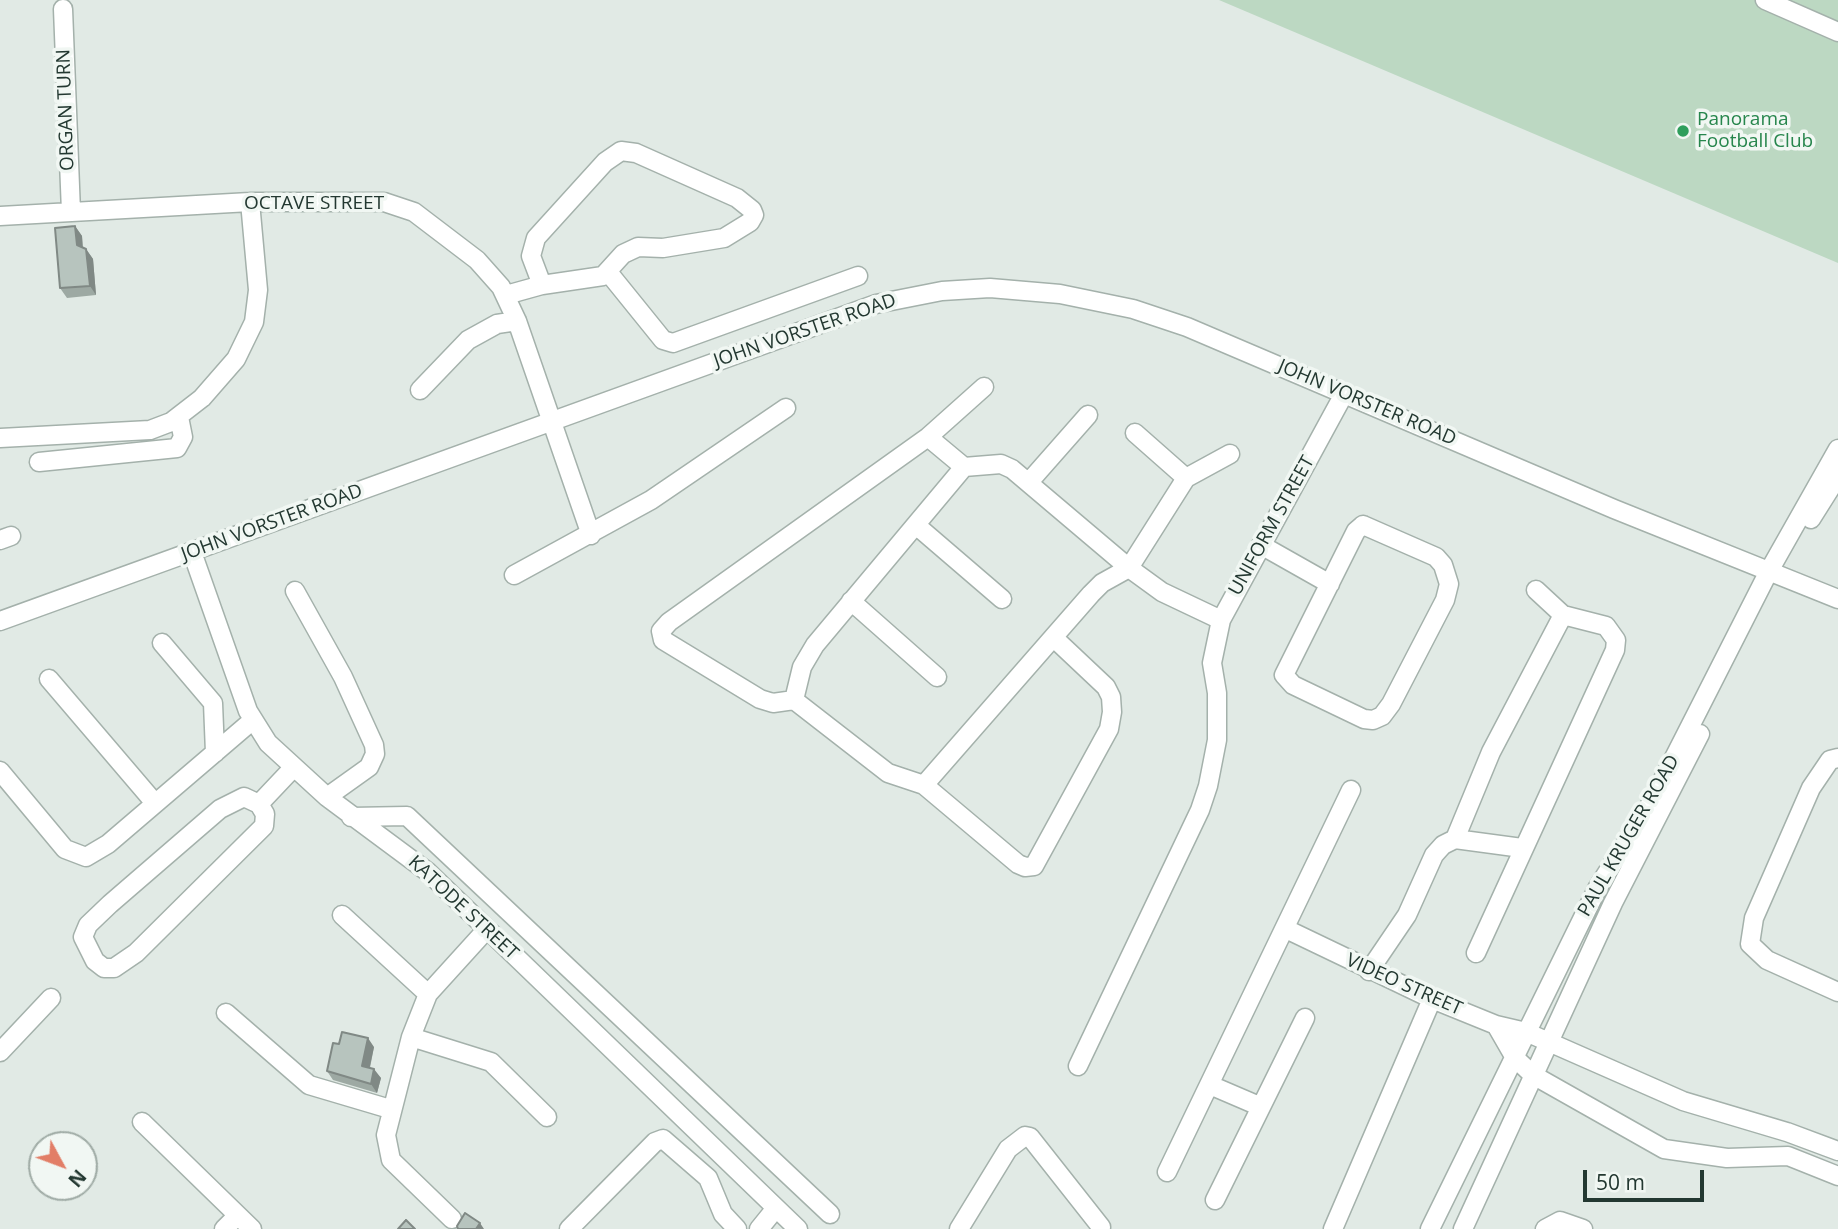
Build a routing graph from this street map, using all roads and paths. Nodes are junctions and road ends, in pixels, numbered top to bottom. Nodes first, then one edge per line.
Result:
1 (1765, 0) edge
2 (63, 9) dead end
3 (1838, 33) edge
4 (250, 202) junction
5 (71, 212) junction
6 (0, 216) edge
7 (608, 272) junction
8 (858, 276) dead end
9 (542, 285) junction
10 (506, 295) junction
11 (517, 321) junction
12 (984, 387) dead end
13 (420, 390) dead end
14 (1344, 394) junction
15 (786, 408) dead end
16 (1087, 415) dead end
17 (179, 417) junction
18 (550, 421) junction
19 (1135, 433) dead end
20 (928, 437) junction
21 (0, 438) edge
22 (1838, 449) edge
23 (1230, 454) dead end
24 (39, 462) dead end
25 (964, 467) junction
26 (1838, 476) edge
27 (1186, 478) junction
28 (1029, 482) junction
29 (917, 526) junction
30 (591, 536) junction
31 (1261, 545) junction
32 (192, 552) junction
33 (1129, 568) junction
34 (1775, 573) junction
35 (514, 575) dead end
36 (1330, 584) junction
37 (1536, 590) dead end
38 (295, 592) dead end
39 (1002, 599) dead end
40 (1838, 599) edge
41 (851, 601) junction
42 (1563, 615) junction
43 (1220, 620) junction
44 (0, 621) edge
45 (1054, 638) junction
46 (162, 643) dead end
47 (937, 677) dead end
48 (49, 678) dead end
49 (794, 700) junction
50 (253, 720) junction
51 (215, 753) junction
52 (1838, 758) edge
53 (293, 767) junction
54 (0, 771) edge
55 (924, 785) junction
56 (1351, 790) dead end
57 (327, 797) junction
58 (154, 802) junction
59 (258, 804) junction
60 (351, 817) junction
61 (1455, 839) junction
62 (1522, 848) junction
63 (342, 915) dead end
64 (487, 929) junction
65 (1286, 929) junction
66 (1476, 953) dead end
67 (1370, 971) junction
68 (1838, 992) edge
69 (428, 994) junction
70 (51, 998) dead end
71 (1432, 999) junction
72 (226, 1013) dead end
73 (1305, 1018) dead end
74 (1496, 1025) junction
75 (1527, 1032) junction
76 (411, 1037) junction
77 (1548, 1042) junction
78 (0, 1052) edge
79 (1515, 1058) junction
80 (1078, 1066) dead end
81 (1534, 1075) junction
82 (1210, 1085) junction
83 (1259, 1106) junction
84 (390, 1109) junction
85 (547, 1117) dead end
86 (142, 1122) dead end
87 (1838, 1152) edge
88 (1167, 1172) dead end
89 (1838, 1176) edge
90 (793, 1179) junction
91 (1215, 1199) dead end
92 (773, 1205) junction
93 (830, 1214) dead end
94 (237, 1216) junction
95 (452, 1219) dead end
96 (1102, 1228) edge
97 (224, 1229) edge
98 (251, 1229) edge
99 (569, 1229) edge
100 (737, 1229) edge
101 (759, 1229) edge
102 (798, 1229) edge
103 (959, 1229) edge
104 (1333, 1229) edge
105 (1430, 1229) edge
106 (1463, 1229) edge
107 (1545, 1229) edge
108 (1583, 1229) edge

1 - 3 street
2 - 5 street, ORGAN TURN
4 - 5 street, OCTAVE STREET
4 - 10 street, OCTAVE STREET
4 - 17 street
5 - 6 street, OCTAVE STREET
7 - 8 street
7 - 9 street
7 - 9 street
9 - 10 street
10 - 11 street, OCTAVE STREET
11 - 13 street
11 - 18 street, OCTAVE STREET
12 - 20 street
14 - 18 street, JOHN VORSTER ROAD
14 - 31 street, UNIFORM STREET
14 - 34 street, JOHN VORSTER ROAD
15 - 30 street
16 - 28 street
17 - 21 street
17 - 24 street
18 - 30 street, OCTAVE STREET
18 - 32 street, JOHN VORSTER ROAD
19 - 27 street
20 - 25 street
20 - 49 street
22 - 34 street, PAUL KRUGER ROAD
23 - 27 street
25 - 28 street
25 - 29 street
26 - 34 street, PAUL KRUGER ROAD
27 - 33 street
28 - 33 street
29 - 39 street
29 - 41 street
30 - 35 street
31 - 36 street
31 - 43 street, UNIFORM STREET
32 - 44 street, JOHN VORSTER ROAD
32 - 50 street, KATODE STREET
33 - 43 street
33 - 45 street
34 - 40 street, JOHN VORSTER ROAD
34 - 75 street, PAUL KRUGER ROAD
34 - 77 street, PAUL KRUGER ROAD
36 - 36 street
37 - 42 street
38 - 57 street
41 - 47 street
41 - 49 street
42 - 61 street
42 - 62 street
43 - 80 street, UNIFORM STREET
45 - 55 street
45 - 55 street
46 - 51 street
48 - 58 street
49 - 55 street
50 - 51 street
50 - 53 street, KATODE STREET
51 - 58 street
52 - 68 street
53 - 57 street, KATODE STREET
53 - 59 street
54 - 58 street
56 - 65 street
57 - 60 street, KATODE STREET
59 - 59 street
60 - 64 street, KATODE STREET
60 - 90 street
61 - 62 street
61 - 67 street
62 - 66 street
63 - 69 street
64 - 69 street
64 - 92 street, KATODE STREET
65 - 67 street, VIDEO STREET
65 - 82 street
67 - 71 street, VIDEO STREET
69 - 76 street
70 - 78 street
71 - 74 street, VIDEO STREET
71 - 104 street
72 - 84 street
73 - 83 street
74 - 75 street, VIDEO STREET
74 - 79 street
75 - 77 street, VIDEO STREET
75 - 79 street, PAUL KRUGER ROAD
76 - 84 street
76 - 85 street
77 - 81 street, PAUL KRUGER ROAD
77 - 87 street, VIDEO STREET
79 - 81 street
79 - 105 street, PAUL KRUGER ROAD
81 - 89 street
81 - 106 street, PAUL KRUGER ROAD
82 - 83 street
82 - 88 street
83 - 91 street
84 - 95 street
86 - 94 street
90 - 92 street
90 - 93 street
92 - 101 street
92 - 102 street, KATODE STREET
94 - 97 street
94 - 98 street
96 - 103 street
99 - 100 street
107 - 108 street

